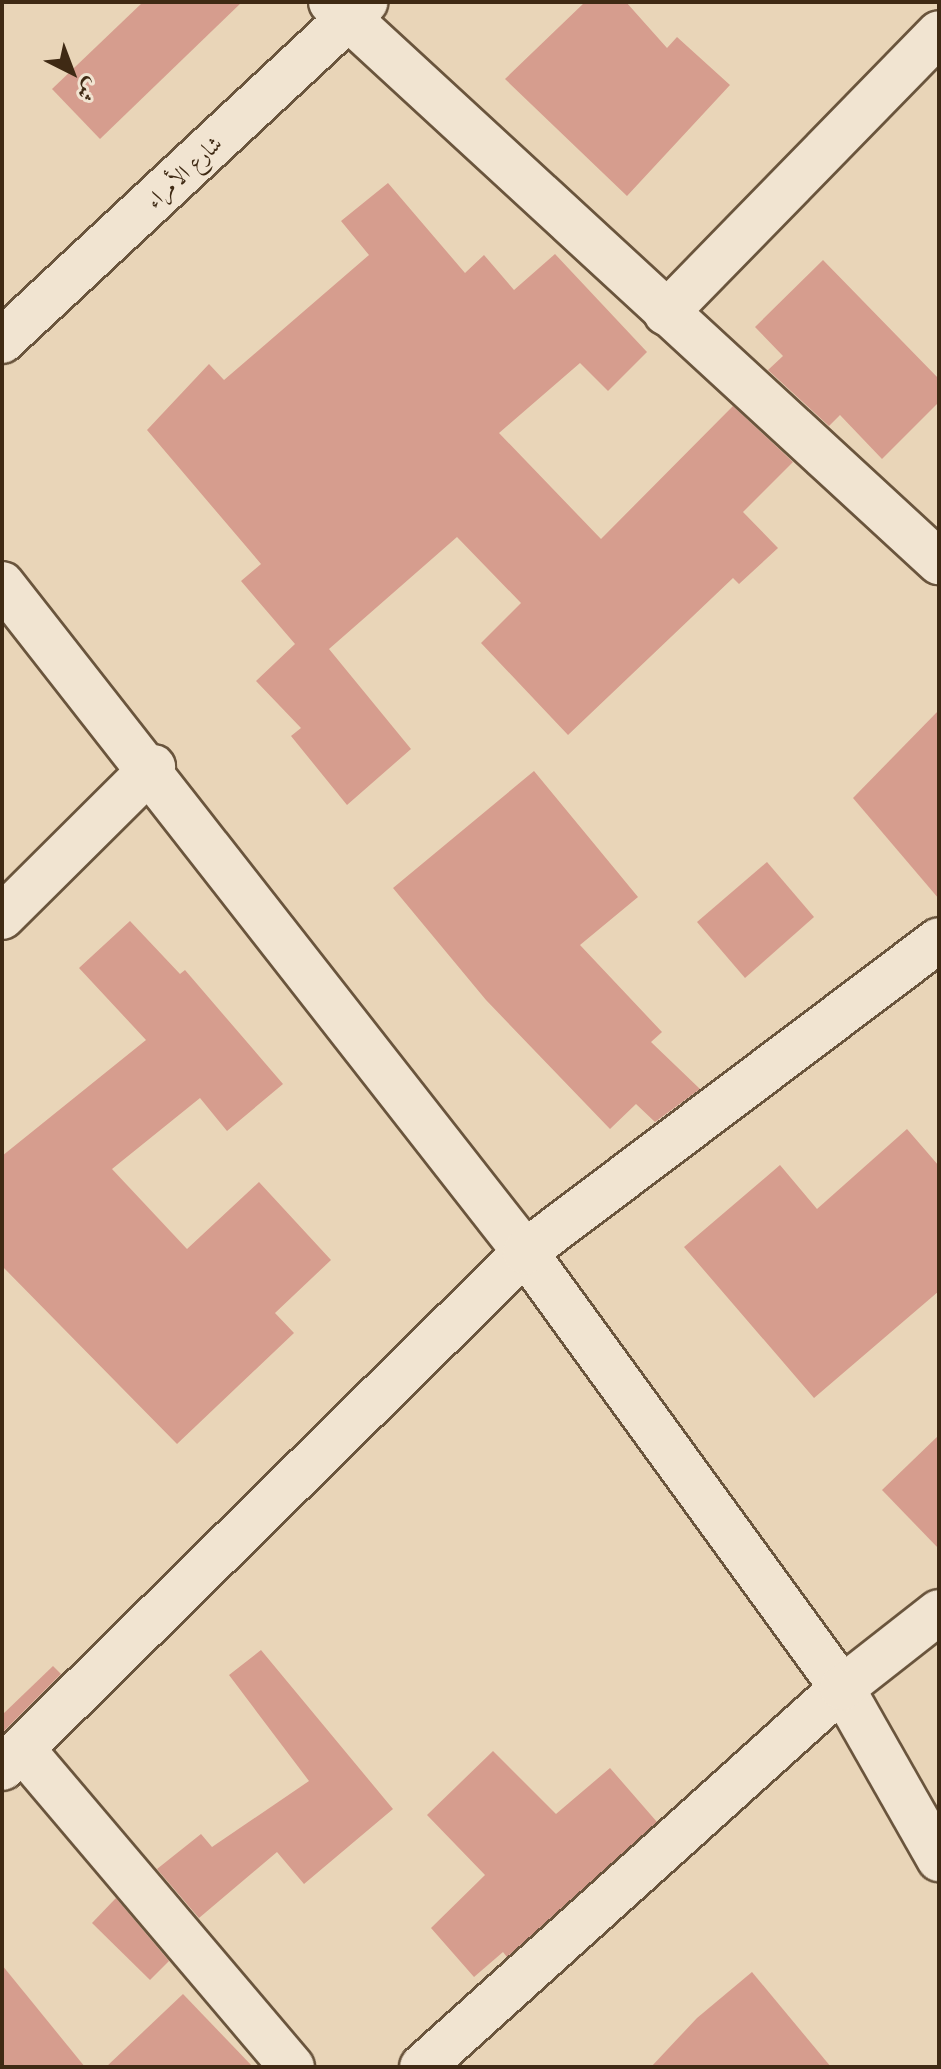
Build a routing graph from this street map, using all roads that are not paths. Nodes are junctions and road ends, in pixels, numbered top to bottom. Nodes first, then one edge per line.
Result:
1 (348, 8) edge
2 (939, 33) edge
3 (666, 313) junction
4 (2, 341) edge
5 (939, 562) edge
6 (2, 584) edge
7 (153, 767) junction
8 (2, 917) edge
9 (939, 940) edge
10 (525, 1252) junction
11 (939, 1612) edge
12 (842, 1688) junction
13 (12, 1759) edge
14 (939, 1859) edge
15 (292, 2067) edge
16 (422, 2067) edge

1 - 3 street
1 - 4 street, شارع الأمراء
2 - 3 street
3 - 5 street
6 - 7 street
7 - 8 street
7 - 10 street
9 - 10 street
10 - 12 street
10 - 13 street
11 - 12 street
12 - 14 street
12 - 16 street
13 - 15 street

